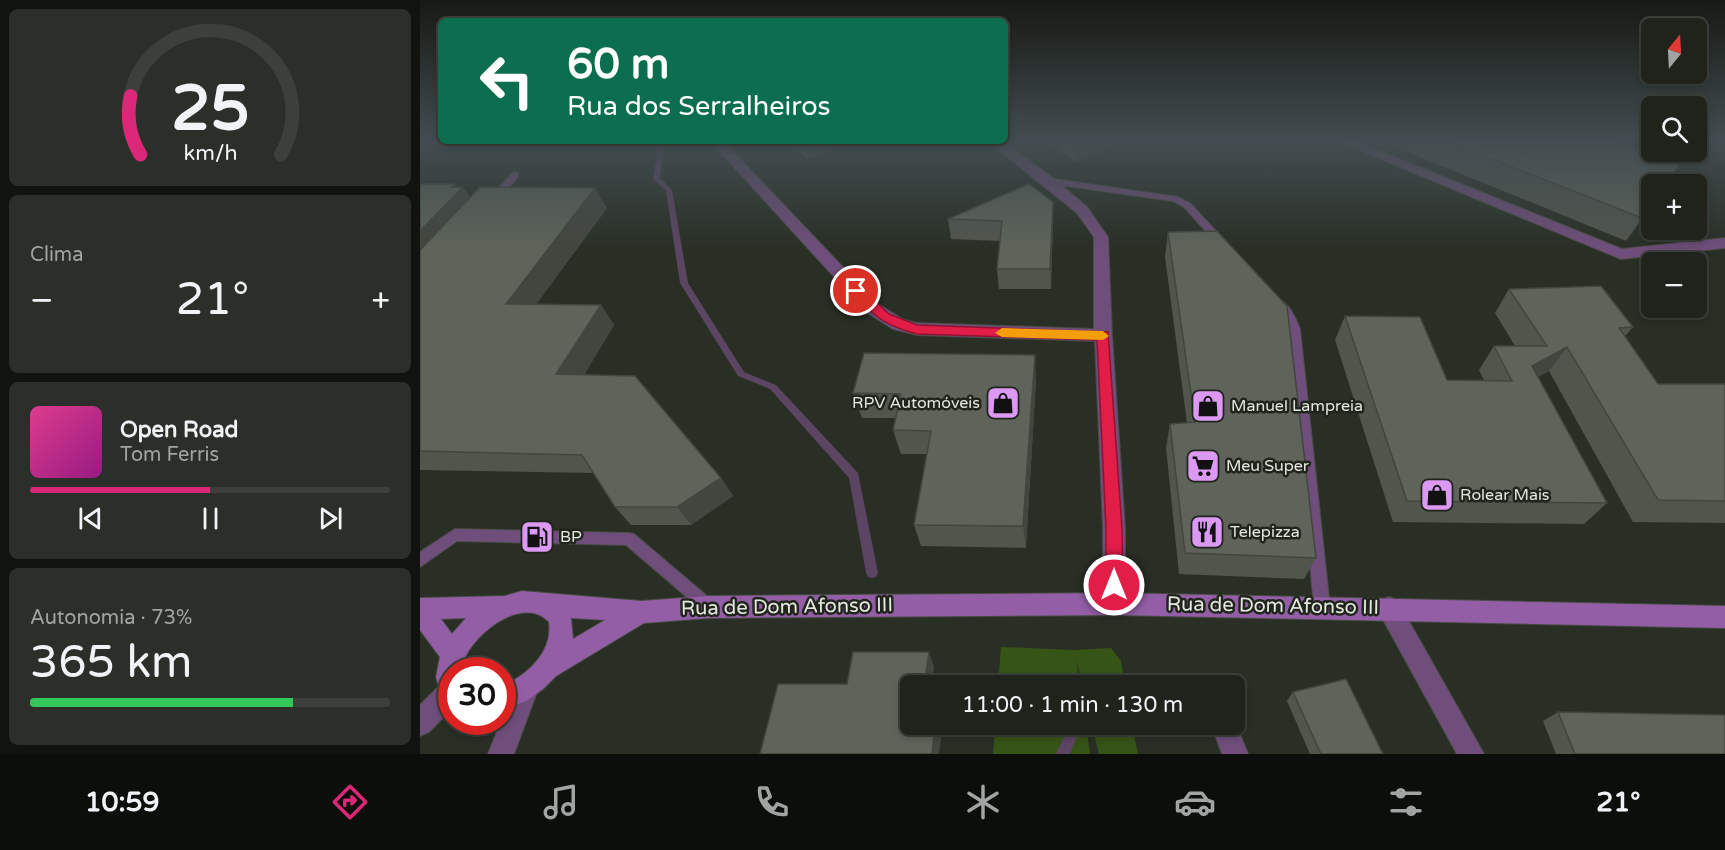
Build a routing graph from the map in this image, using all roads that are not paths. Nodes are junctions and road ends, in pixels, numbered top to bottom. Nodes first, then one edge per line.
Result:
1 (512, 178) edge
2 (751, 178) edge
3 (1044, 178) edge
4 (1435, 178) edge
5 (1048, 181) junction
6 (483, 210) edge
7 (1725, 243) edge
8 (1234, 256) edge
9 (1266, 290) edge
10 (1103, 335) junction
11 (420, 560) edge
12 (1114, 604) junction
13 (547, 605) junction
14 (508, 606) junction
15 (709, 607) junction
16 (1322, 607) junction
17 (1389, 608) junction
18 (420, 610) edge
19 (641, 612) junction
20 (1725, 617) edge
21 (453, 654) junction
22 (452, 657) edge
23 (546, 668) junction
24 (527, 687) junction
25 (516, 692) edge
26 (438, 705) edge
27 (420, 723) edge
28 (1228, 735) edge
29 (501, 754) edge
30 (1235, 754) edge
31 (1471, 754) edge

1 - 6 lane
2 - 10 street
3 - 5 street
4 - 7 street
5 - 8 lane
5 - 10 street
9 - 16 lane
10 - 12 street
11 - 15 lane
12 - 15 main road, Rua de Dom Afonso III
12 - 16 main road, Rua de Dom Afonso III
13 - 14 main road, Rua de Dom Afonso III
13 - 19 main road, Rua de Dom Afonso III
13 - 23 main road
14 - 18 main road
14 - 21 main road
15 - 19 main road, Rua de Dom Afonso III
16 - 17 main road, Rua de Dom Afonso III
17 - 20 main road, Rua de Dom Afonso III
17 - 31 street
18 - 21 main road
19 - 23 main road, Rua de Dom Afonso III
21 - 22 main road
23 - 24 main road
24 - 25 main road
24 - 29 street
26 - 27 street
28 - 30 street

